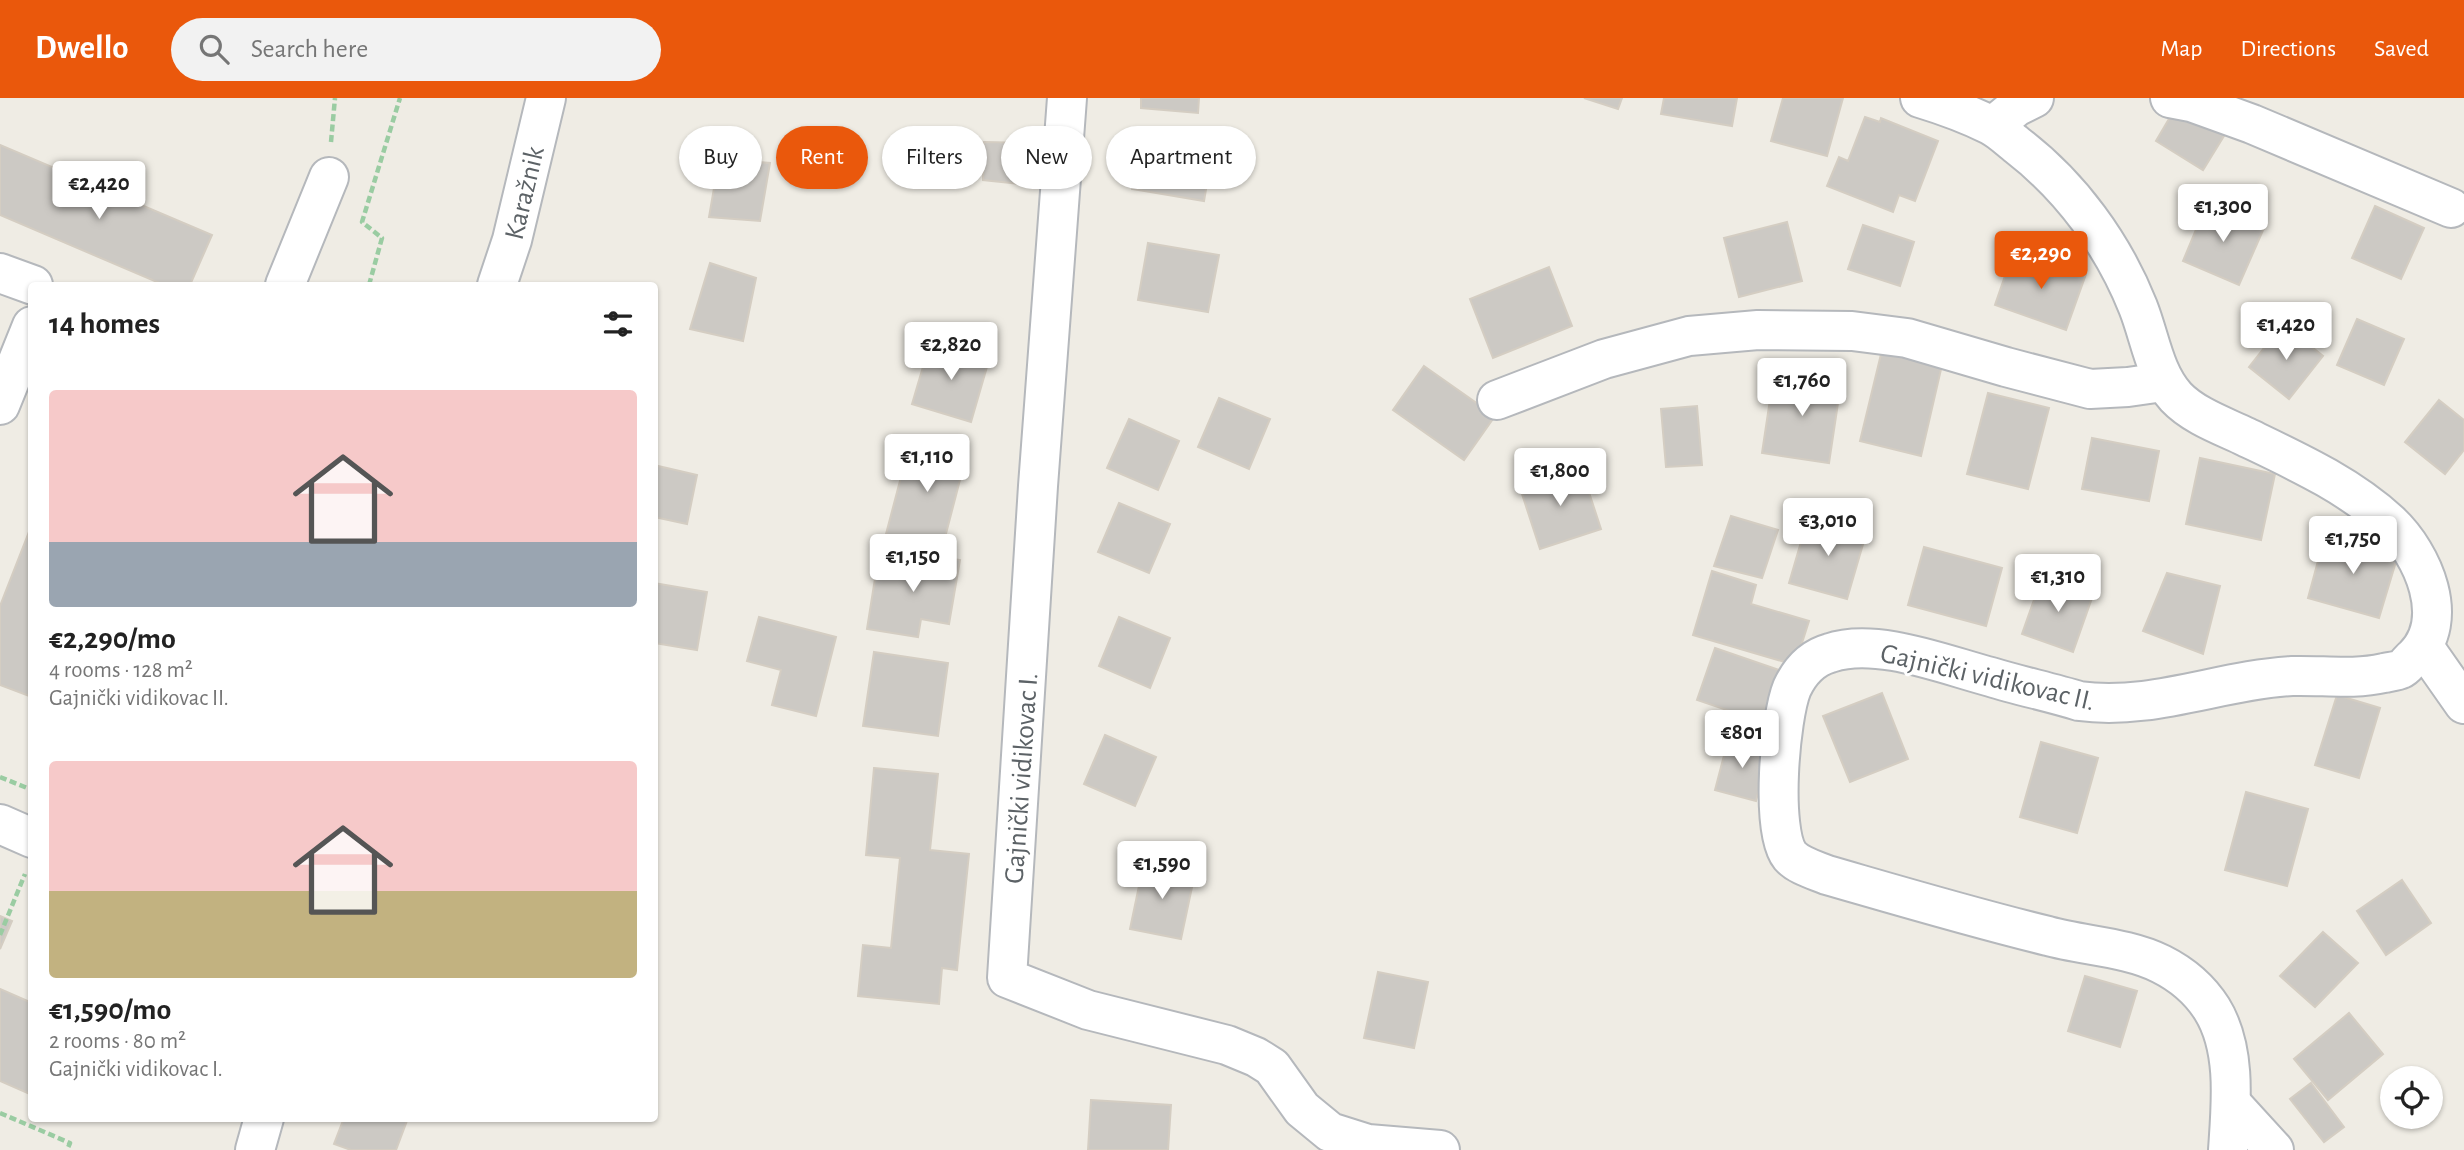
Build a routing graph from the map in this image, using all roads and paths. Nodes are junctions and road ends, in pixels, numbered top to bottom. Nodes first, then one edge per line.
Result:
1 (400, 98) edge
2 (546, 98) edge
3 (1067, 98) edge
4 (1920, 98) edge
5 (2034, 98) edge
6 (2170, 98) edge
7 (1993, 126) junction
8 (329, 177) dead end
9 (2451, 208) dead end
10 (0, 273) edge
11 (286, 282) edge
12 (370, 282) edge
13 (498, 282) edge
14 (28, 283) edge
15 (28, 336) edge
16 (2163, 382) junction
17 (1497, 400) dead end
18 (0, 405) edge
19 (2424, 647) junction
20 (2464, 704) edge
21 (0, 777) edge
22 (28, 788) edge
23 (0, 824) edge
24 (28, 847) edge
25 (28, 858) edge
26 (0, 934) edge
27 (2231, 1103) junction
28 (0, 1113) edge
29 (263, 1122) edge
30 (67, 1150) edge
31 (255, 1150) edge
32 (1440, 1150) edge
33 (2228, 1150) edge
34 (2274, 1150) edge

1 - 12 path
2 - 13 street, Karažnik
3 - 32 street, Gajnički vidikovac I.
4 - 7 street
5 - 7 street
6 - 9 street
7 - 16 street
8 - 11 street
10 - 14 street
15 - 18 street
16 - 17 street
16 - 19 street
19 - 20 street
19 - 27 street, Gajnički vidikovac II.
21 - 22 path
23 - 24 street
25 - 26 path
27 - 33 street, Gajnički vidikovac II.
27 - 34 street
28 - 30 path
29 - 31 street

